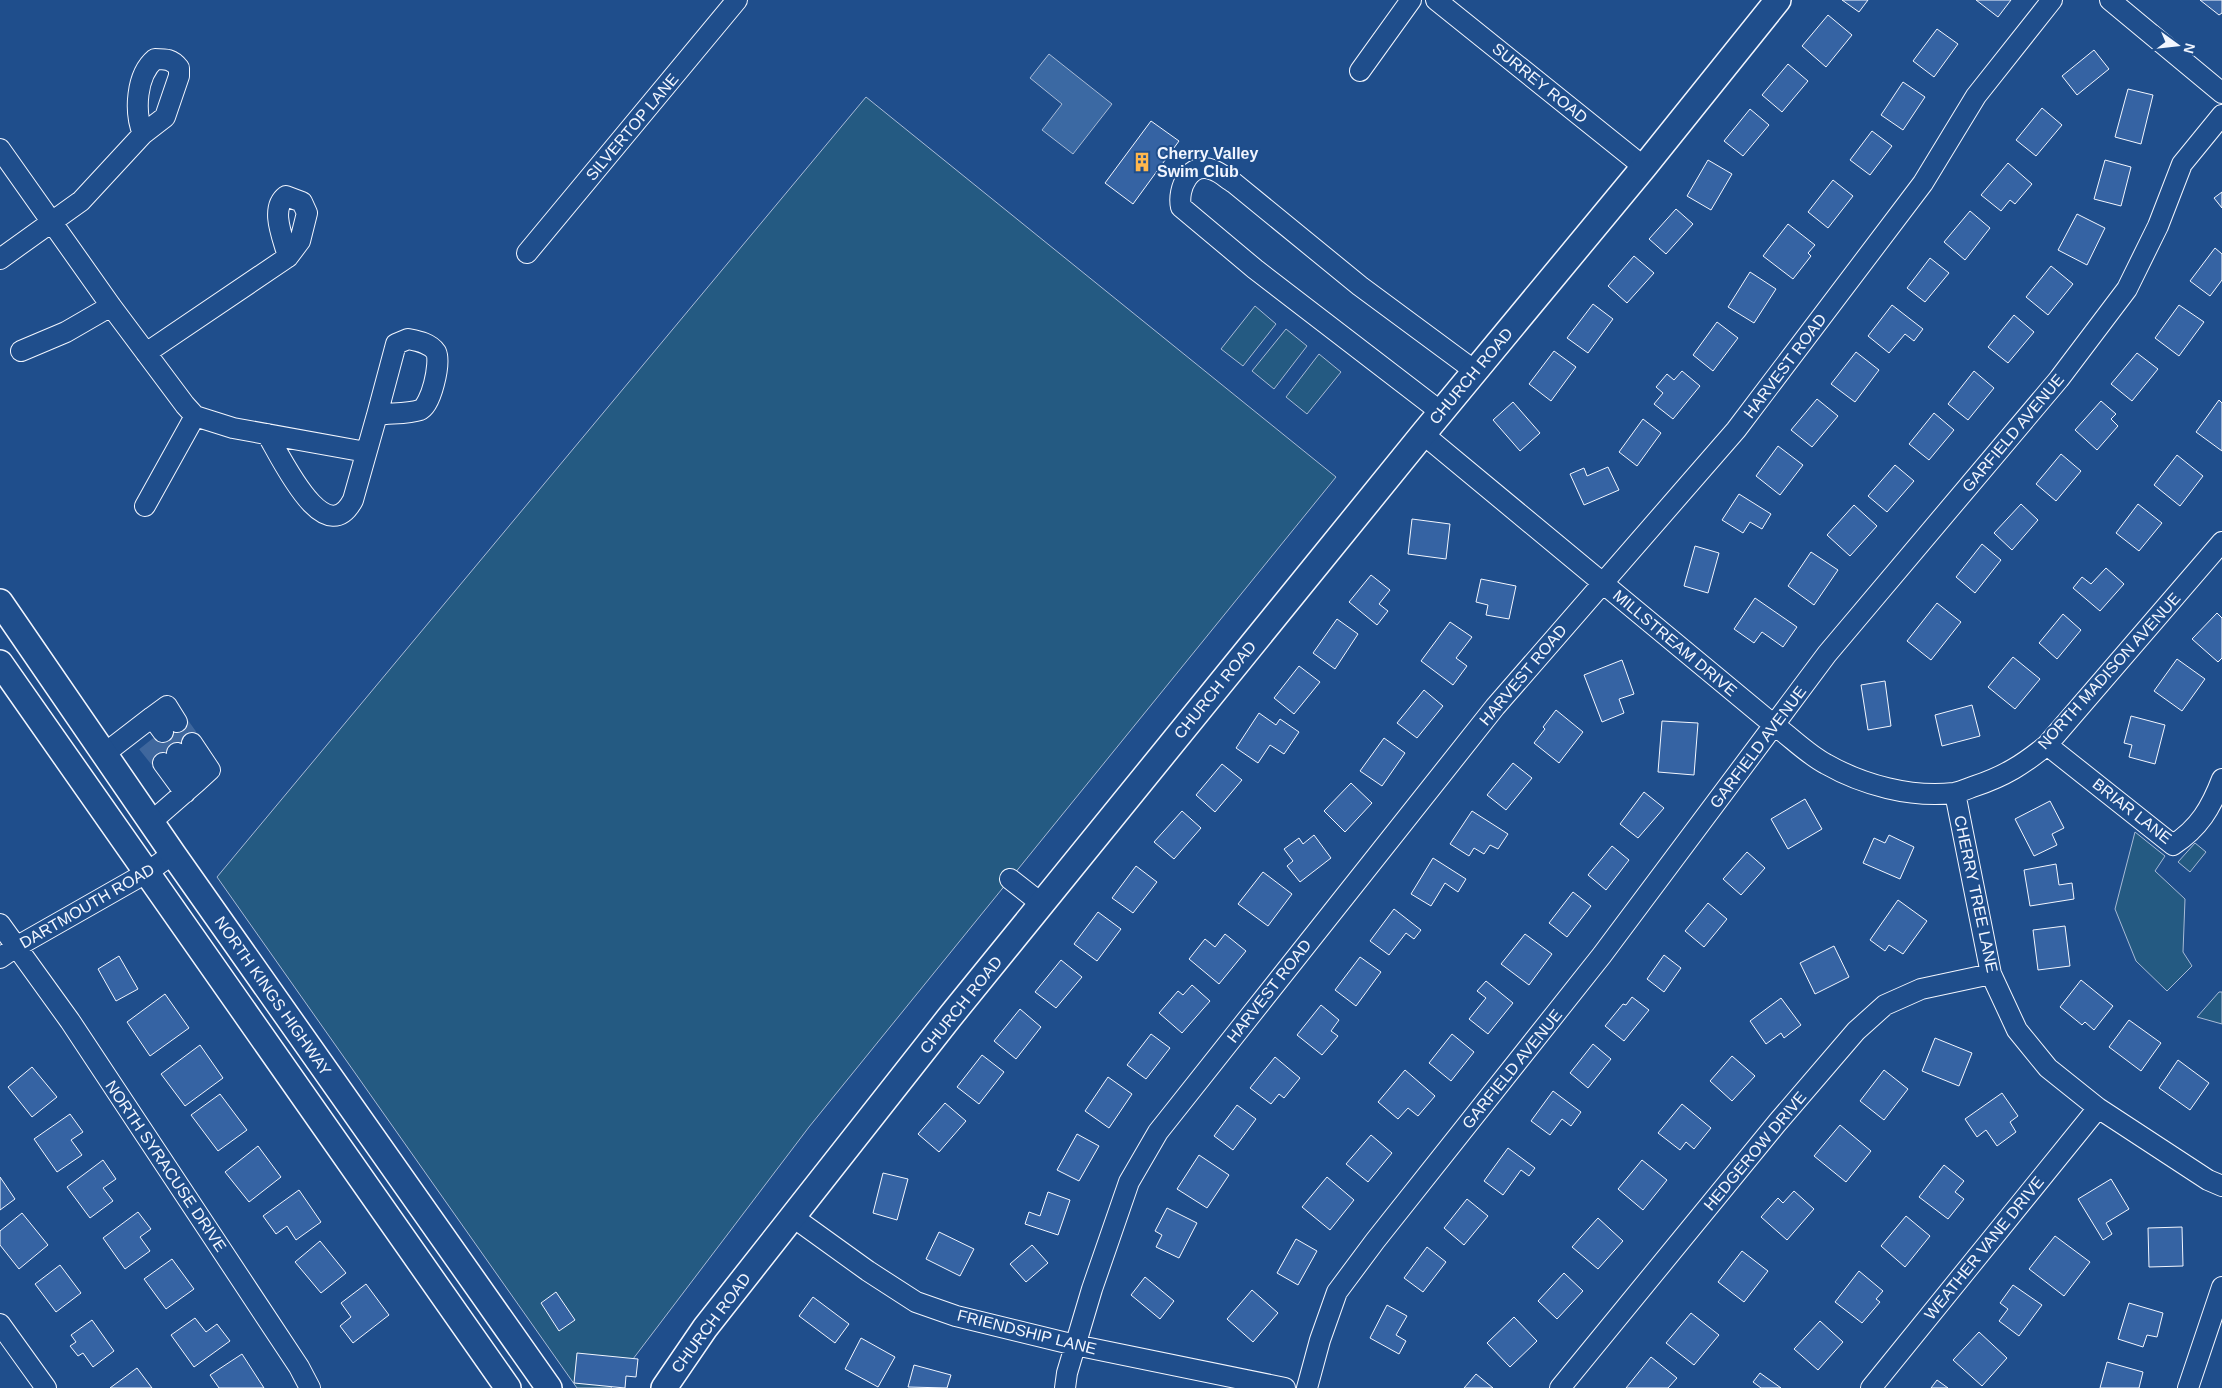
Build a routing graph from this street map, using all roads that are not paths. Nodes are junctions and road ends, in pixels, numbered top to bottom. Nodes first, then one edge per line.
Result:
1 (737, 0) edge
2 (1412, 0) edge
3 (1436, 0) edge
4 (1778, 0) edge
5 (2052, 0) edge
6 (2110, 0) edge
7 (1360, 71) dead end
8 (2222, 93) edge
9 (2222, 114) edge
10 (143, 134) dead end
11 (0, 149) edge
12 (1644, 167) junction
13 (51, 224) junction
14 (526, 253) dead end
15 (288, 257) dead end
16 (0, 259) edge
17 (111, 306) junction
18 (21, 351) dead end
19 (146, 353) junction
20 (1475, 371) junction
21 (1441, 412) junction
22 (377, 414) dead end
23 (196, 416) junction
24 (267, 434) junction
25 (1422, 434) junction
26 (366, 452) junction
27 (145, 506) dead end
28 (2222, 542) edge
29 (1602, 582) junction
30 (0, 602) edge
31 (0, 663) edge
32 (1774, 724) junction
33 (155, 729) dead end
34 (2047, 745) junction
35 (104, 754) junction
36 (2222, 779) edge
37 (192, 787) junction
38 (1955, 793) junction
39 (151, 822) junction
40 (173, 854) junction
41 (146, 873) junction
42 (1010, 879) dead end
43 (1042, 904) junction
44 (0, 924) edge
45 (8, 952) edge
46 (1991, 974) junction
47 (2098, 1108) junction
48 (2222, 1186) edge
49 (793, 1217) junction
50 (2222, 1287) edge
51 (0, 1324) edge
52 (1075, 1345) junction
53 (46, 1388) edge
54 (310, 1388) edge
55 (508, 1388) edge
56 (549, 1388) edge
57 (664, 1388) edge
58 (1065, 1388) edge
59 (1285, 1388) edge
60 (1307, 1388) edge
61 (1560, 1388) edge
62 (1870, 1388) edge
63 (2188, 1388) edge

1 - 14 street, SILVERTOP LANE
2 - 7 street
3 - 12 street, SURREY ROAD
4 - 12 main road, CHURCH ROAD
5 - 29 street, HARVEST ROAD
6 - 8 street
9 - 32 street, GARFIELD AVENUE
10 - 13 street
11 - 13 street
12 - 20 main road, CHURCH ROAD
13 - 16 street
13 - 17 street
15 - 19 street
17 - 18 street
17 - 19 street
19 - 23 street
20 - 21 main road, CHURCH ROAD
20 - 21 street
21 - 25 main road, CHURCH ROAD
22 - 26 street
23 - 24 street
23 - 27 street
24 - 26 street
24 - 26 street
25 - 29 street, MILLSTREAM DRIVE
25 - 43 main road, CHURCH ROAD
28 - 34 street, NORTH MADISON AVENUE
29 - 32 street, MILLSTREAM DRIVE
29 - 52 street, HARVEST ROAD
30 - 35 main road, NORTH KINGS HIGHWAY
31 - 41 main road, NORTH KINGS HIGHWAY
32 - 38 street, MILLSTREAM DRIVE
32 - 60 street, GARFIELD AVENUE
33 - 35 street
34 - 36 street, BRIAR LANE
34 - 38 street, NORTH MADISON AVENUE
35 - 39 main road, NORTH KINGS HIGHWAY
37 - 37 street
37 - 39 street
38 - 46 street, CHERRY TREE LANE
39 - 40 main road, NORTH KINGS HIGHWAY
40 - 41 street, DARTMOUTH ROAD
40 - 56 main road, NORTH KINGS HIGHWAY
41 - 45 street, DARTMOUTH ROAD
41 - 55 main road, NORTH KINGS HIGHWAY
42 - 43 street
43 - 49 main road, CHURCH ROAD
44 - 45 street, NORTH SYRACUSE DRIVE
45 - 54 street, NORTH SYRACUSE DRIVE
46 - 47 street, CHERRY TREE LANE
46 - 61 street, HEDGEROW DRIVE
47 - 48 street, CHERRY TREE LANE
47 - 62 street, WEATHER VANE DRIVE
49 - 52 street, FRIENDSHIP LANE
49 - 57 main road, CHURCH ROAD
50 - 63 street
51 - 53 street
52 - 58 street, HARVEST ROAD
52 - 59 street, FRIENDSHIP LANE

